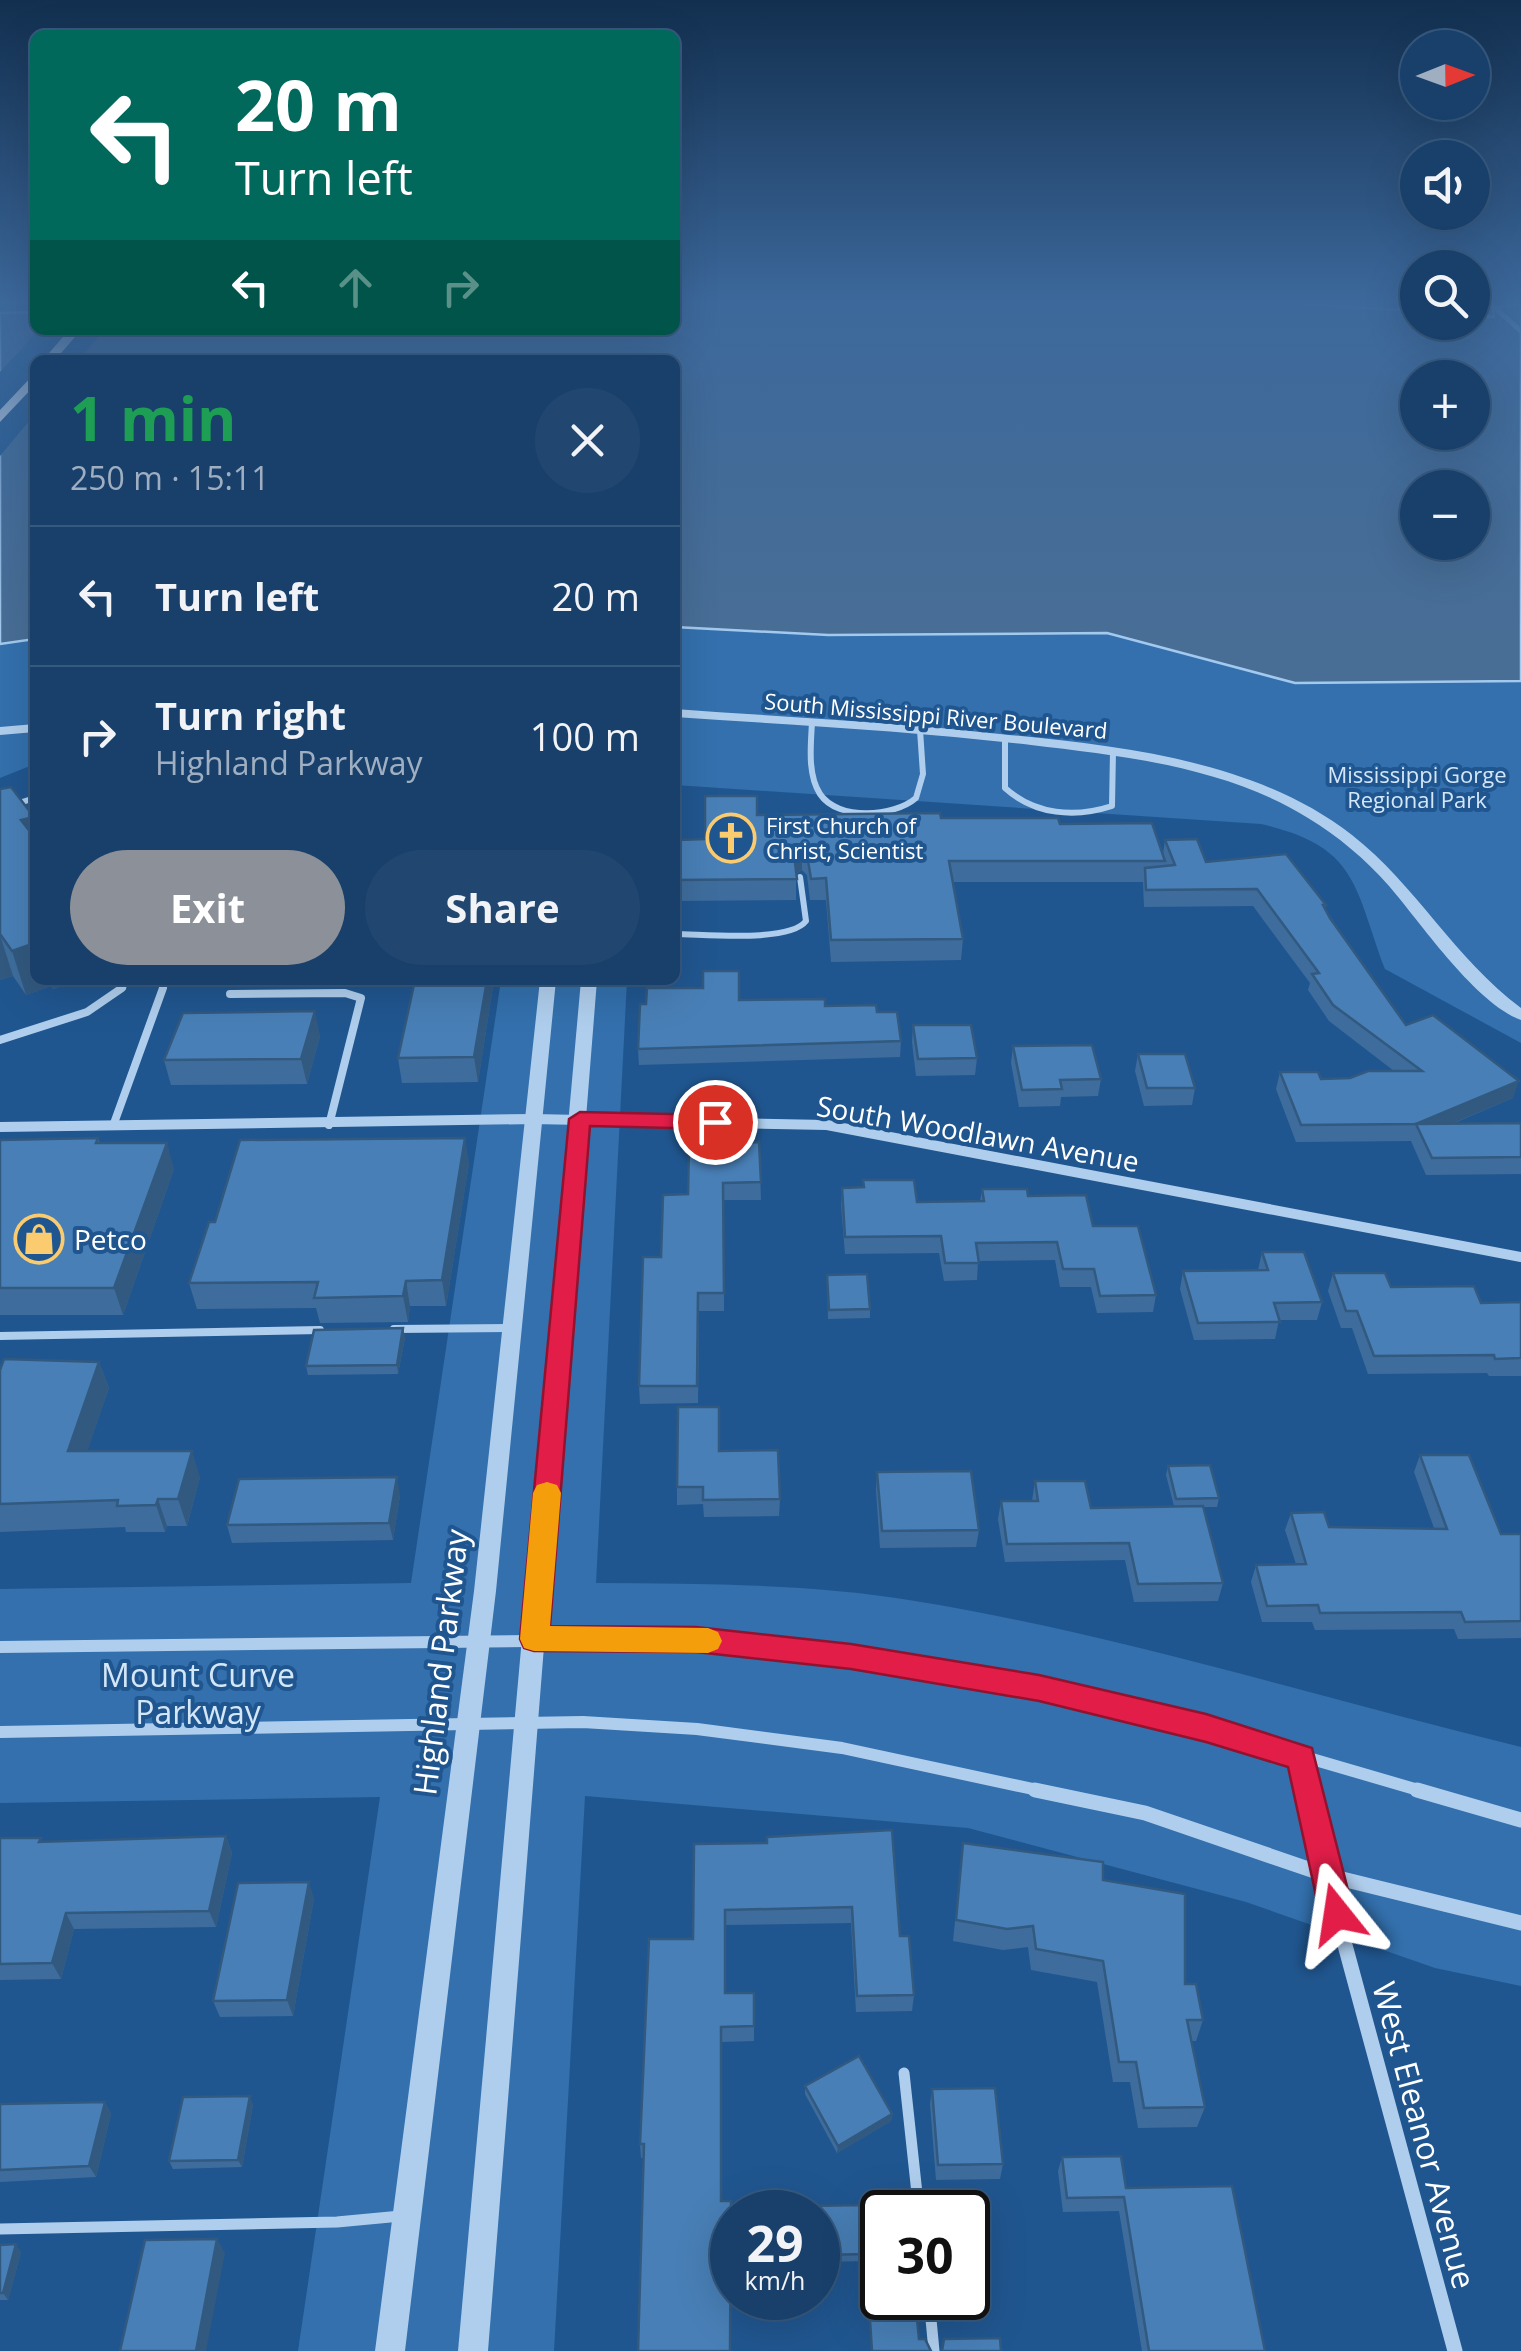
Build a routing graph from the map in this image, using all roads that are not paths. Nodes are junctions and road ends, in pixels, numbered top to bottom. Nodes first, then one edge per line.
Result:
1 (680, 713) edge
2 (812, 722) junction
3 (30, 728) edge
4 (920, 730) junction
5 (0, 731) edge
6 (1005, 738) junction
7 (1113, 751) junction
8 (30, 800) edge
9 (0, 809) edge
10 (800, 878) edge
11 (680, 934) edge
12 (123, 985) edge
13 (164, 985) edge
14 (547, 985) edge
15 (589, 985) edge
16 (230, 994) dead end
17 (1521, 1015) edge
18 (0, 1040) edge
19 (534, 1118) junction
20 (580, 1119) junction
21 (330, 1125) junction
22 (113, 1126) junction
23 (0, 1127) edge
24 (1521, 1257) edge
25 (510, 1328) junction
26 (390, 1329) edge
27 (332, 1330) edge
28 (0, 1336) edge
29 (534, 1639) junction
30 (478, 1640) junction
31 (0, 1648) edge
32 (526, 1722) junction
33 (468, 1726) junction
34 (0, 1732) edge
35 (1301, 1758) junction
36 (1521, 1820) edge
37 (1326, 1875) junction
38 (1521, 1923) edge
39 (904, 2073) dead end
40 (917, 2190) edge
41 (405, 2216) junction
42 (0, 2229) edge
43 (930, 2320) edge
44 (390, 2351) edge
45 (473, 2351) edge
46 (934, 2351) edge
47 (1455, 2351) edge

1 - 2 street, South Mississippi River Boulevard
2 - 4 street, South Mississippi River Boulevard
2 - 4 lane
3 - 5 street
4 - 6 street, South Mississippi River Boulevard
6 - 7 street, South Mississippi River Boulevard
6 - 7 lane
7 - 17 street, South Mississippi River Boulevard
8 - 9 lane
10 - 11 lane
12 - 18 lane
13 - 22 lane
14 - 19 street, Highland Parkway
15 - 20 street
16 - 21 lane
19 - 20 street, South Woodlawn Avenue
19 - 21 street, South Woodlawn Avenue
19 - 25 street, Highland Parkway
20 - 24 street, South Woodlawn Avenue
20 - 29 street
21 - 22 street, South Woodlawn Avenue
22 - 23 street, South Woodlawn Avenue
25 - 26 lane
25 - 30 street, Highland Parkway
27 - 28 lane
29 - 30 street
29 - 32 street
29 - 35 street
30 - 31 street
30 - 33 street, Highland Parkway
32 - 33 street
32 - 37 street
32 - 45 street
33 - 34 street
33 - 41 street, Highland Parkway
35 - 36 street
35 - 37 street, West Eleanor Avenue
37 - 38 street
37 - 47 street, West Eleanor Avenue
39 - 40 lane
41 - 42 lane
41 - 44 street, Highland Parkway
43 - 46 lane

